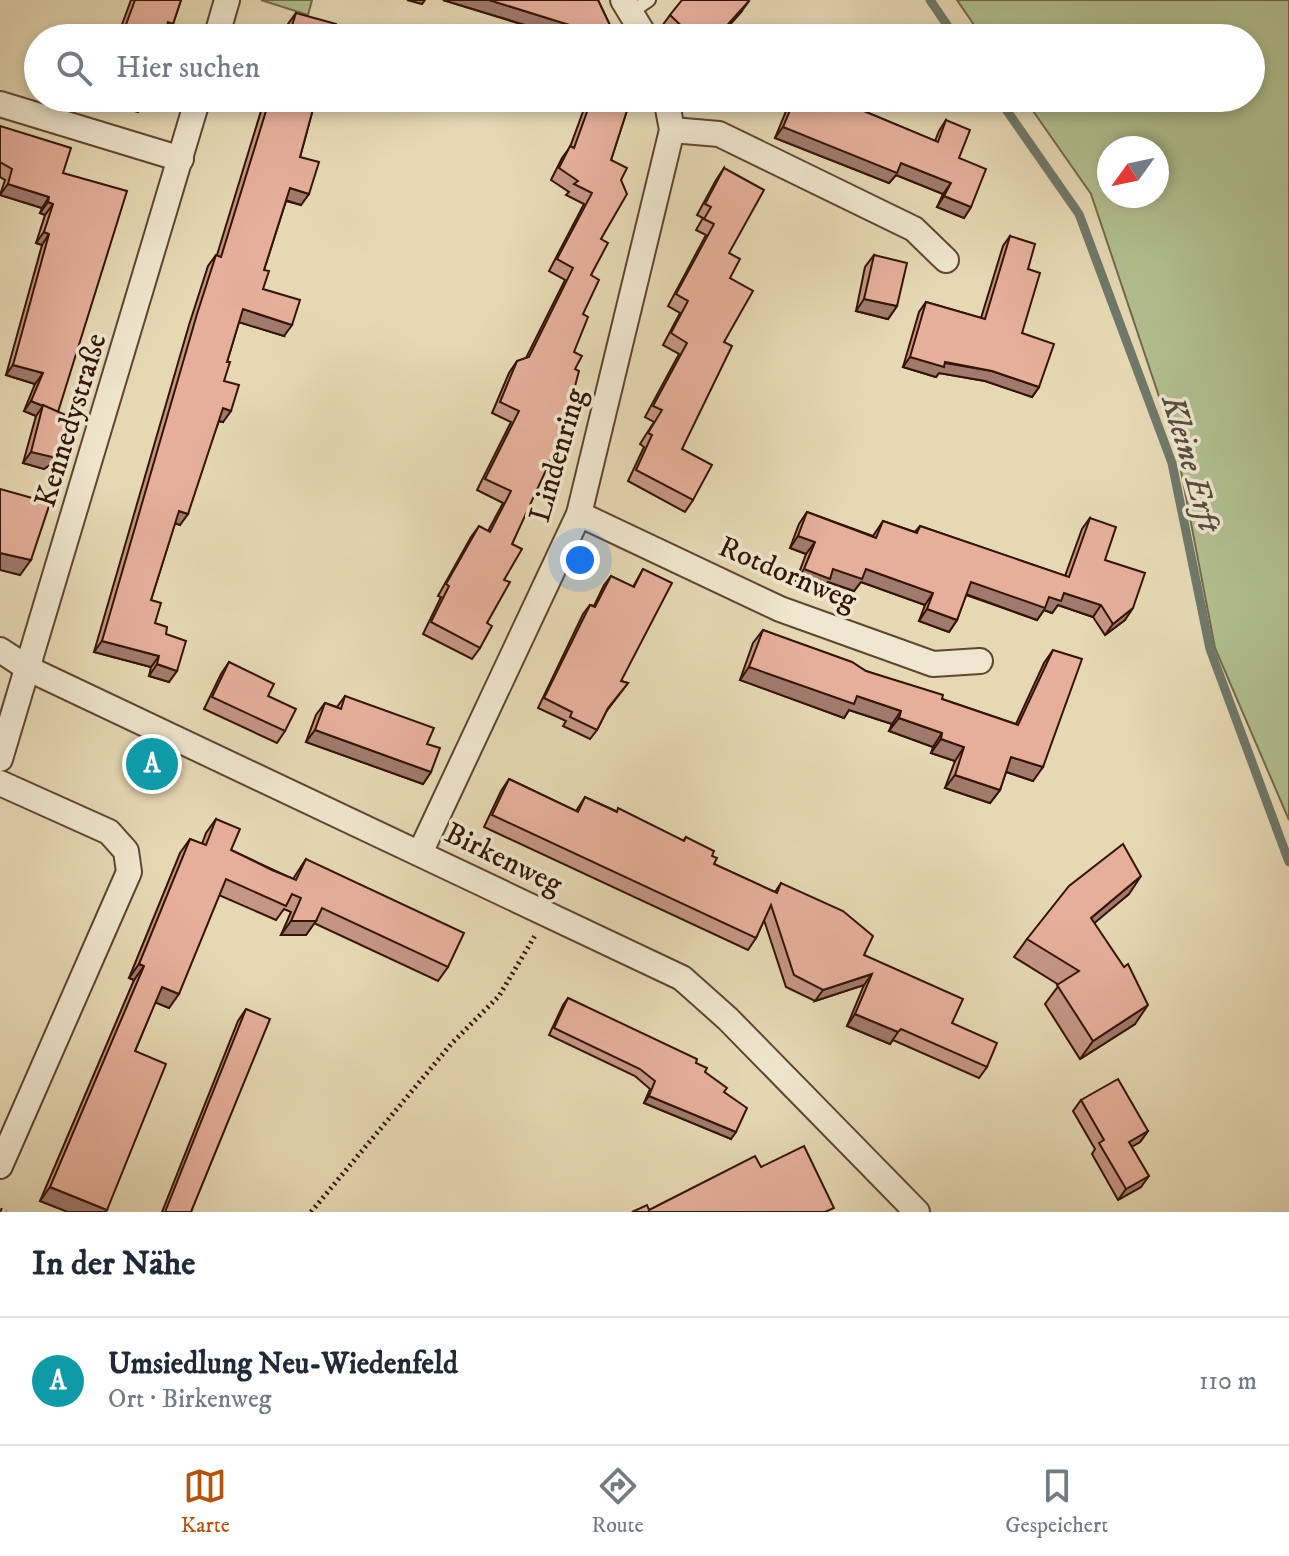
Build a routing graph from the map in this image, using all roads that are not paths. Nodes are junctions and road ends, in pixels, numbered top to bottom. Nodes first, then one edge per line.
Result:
1 (227, 0) edge
2 (635, 4) edge
3 (220, 24) edge
4 (641, 24) edge
5 (0, 104) edge
6 (24, 111) edge
7 (26, 112) edge
8 (194, 112) edge
9 (669, 112) edge
10 (672, 130) junction
11 (181, 159) junction
12 (946, 260) dead end
13 (579, 514) junction
14 (0, 650) edge
15 (980, 661) dead end
16 (29, 669) junction
17 (0, 759) edge
18 (0, 783) edge
19 (420, 853) junction
20 (0, 1166) edge
21 (903, 1207) edge

1 - 3 street
2 - 4 street
5 - 6 street
7 - 11 street
8 - 11 street, Kennedystraße
9 - 10 street, Lindenring
10 - 12 street
10 - 13 street, Lindenring
11 - 16 street, Kennedystraße
13 - 15 street, Rotdornweg
13 - 19 street, Lindenring
14 - 16 street, Birkenweg
16 - 17 street, Kennedystraße
16 - 19 street, Birkenweg
18 - 20 street
19 - 21 street, Birkenweg

